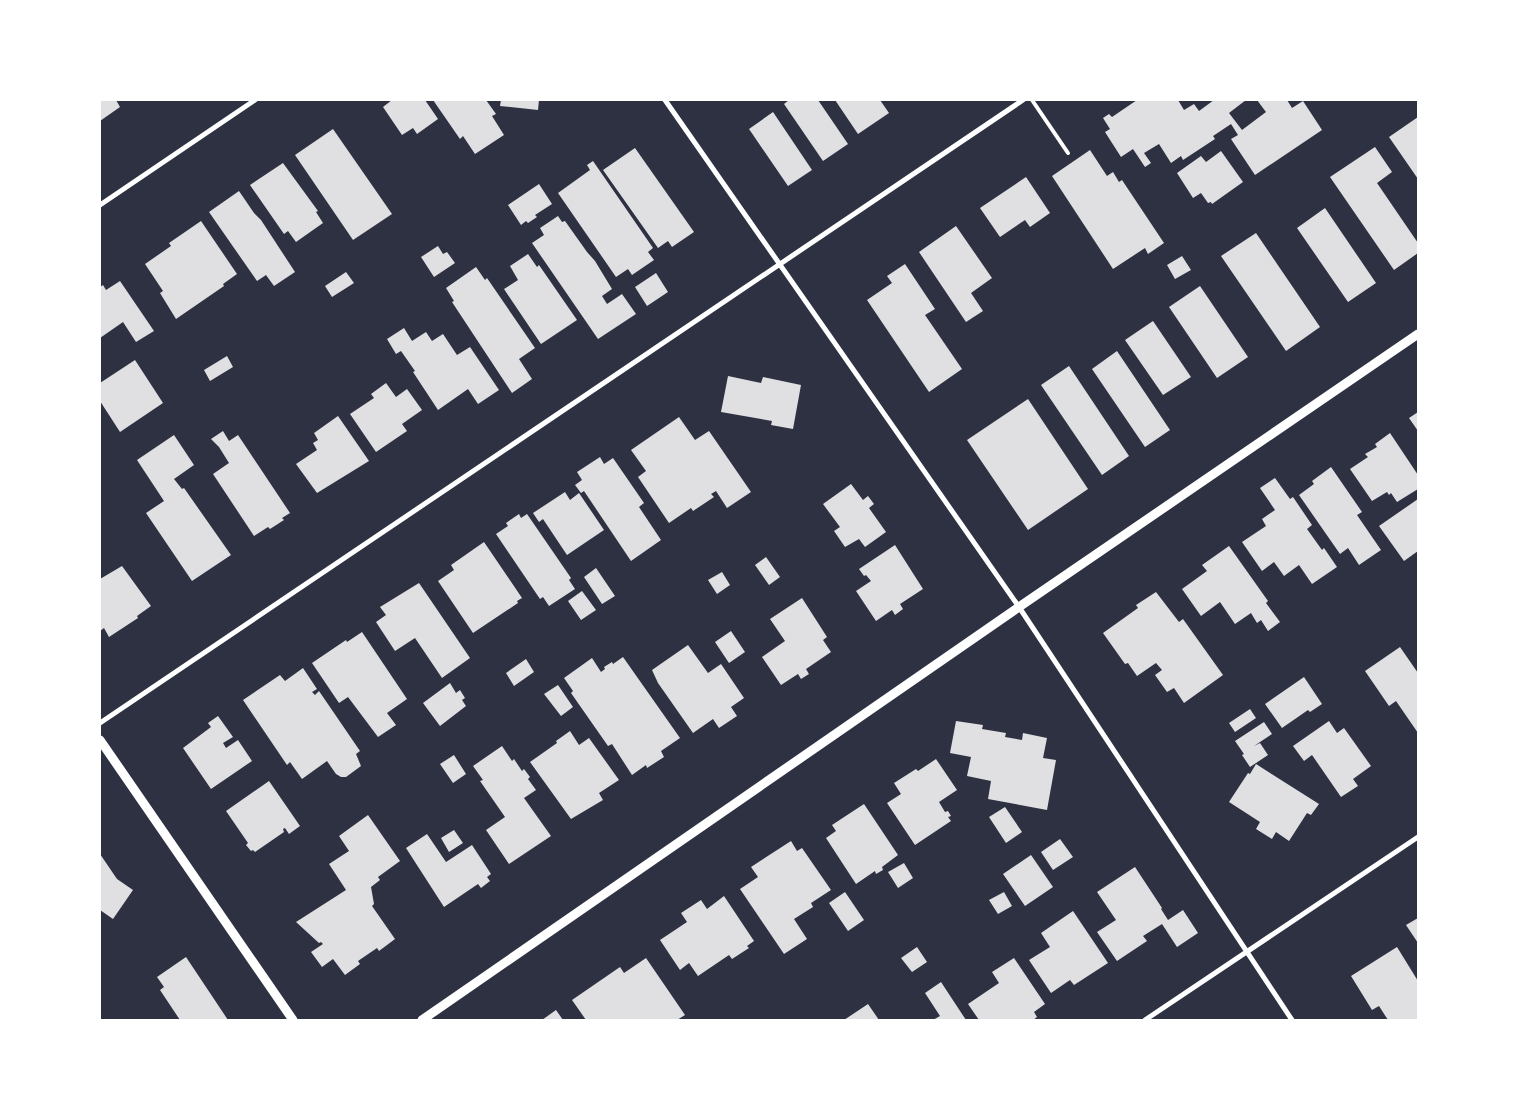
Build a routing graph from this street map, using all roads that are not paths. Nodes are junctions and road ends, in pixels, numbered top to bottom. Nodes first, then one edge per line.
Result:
1 (255, 100) edge
2 (665, 100) edge
3 (1023, 100) edge
4 (1032, 100) edge
5 (1068, 153) dead end
6 (100, 205) edge
7 (778, 264) junction
8 (1418, 334) edge
9 (1019, 607) junction
10 (100, 722) edge
11 (100, 740) edge
12 (1418, 837) edge
13 (1248, 951) junction
14 (293, 1020) edge
15 (422, 1020) edge
16 (1145, 1020) edge
17 (1292, 1020) edge

1 - 6 street
2 - 7 street
3 - 7 street
4 - 5 lane
7 - 9 street
7 - 10 street
8 - 9 street
9 - 13 street
9 - 15 street
11 - 14 street
12 - 13 street
13 - 16 street
13 - 17 street

